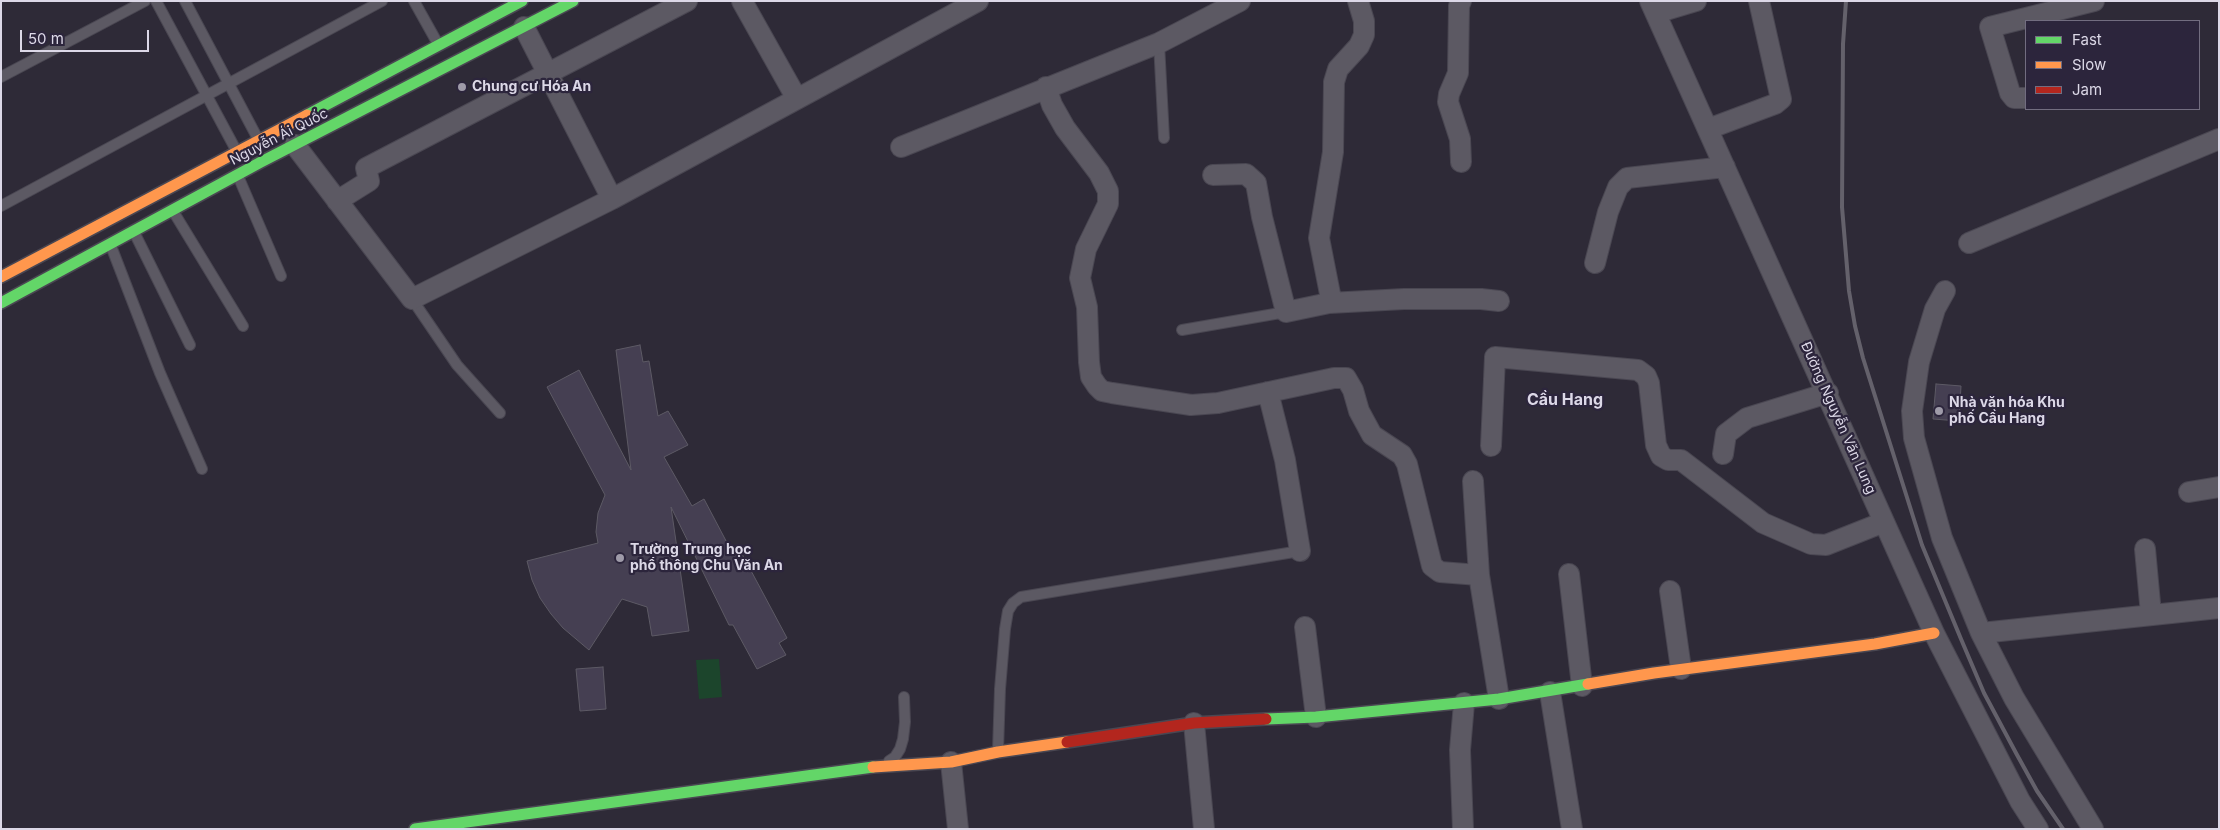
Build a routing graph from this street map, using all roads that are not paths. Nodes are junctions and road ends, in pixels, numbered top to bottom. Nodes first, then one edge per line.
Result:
1 (145, 1) edge
2 (156, 1) edge
3 (185, 1) edge
4 (382, 1) edge
5 (414, 1) edge
6 (522, 1) edge
7 (573, 1) edge
8 (687, 1) edge
9 (742, 1) edge
10 (978, 1) edge
11 (1240, 1) edge
12 (1358, 1) edge
13 (1696, 1) edge
14 (1759, 1) edge
15 (2094, 1) edge
16 (1457, 3) edge
17 (1653, 7) edge
18 (524, 27) junction
19 (1160, 43) junction
20 (438, 45) junction
21 (548, 75) junction
22 (1, 77) edge
23 (228, 84) junction
24 (1046, 88) junction
25 (206, 96) junction
26 (2025, 98) edge
27 (798, 99) junction
28 (1708, 129) junction
29 (1164, 138) dead end
30 (2219, 139) edge
31 (258, 140) junction
32 (296, 145) junction
33 (901, 147) dead end
34 (236, 151) junction
35 (1461, 162) dead end
36 (1725, 167) junction
37 (237, 175) junction
38 (1213, 175) dead end
39 (612, 198) junction
40 (337, 201) junction
41 (1, 206) edge
42 (173, 211) junction
43 (134, 231) junction
44 (1970, 243) dead end
45 (110, 244) junction
46 (1595, 263) dead end
47 (281, 276) dead end
48 (1, 277) edge
49 (1945, 291) dead end
50 (412, 299) junction
51 (1499, 301) dead end
52 (1, 303) edge
53 (1329, 303) junction
54 (1286, 312) junction
55 (243, 326) dead end
56 (1182, 330) dead end
57 (190, 345) dead end
58 (1268, 392) junction
59 (1828, 393) junction
60 (500, 413) dead end
61 (1491, 446) dead end
62 (1723, 454) dead end
63 (202, 469) dead end
64 (1473, 481) dead end
65 (2219, 486) edge
66 (2189, 492) dead end
67 (1884, 522) junction
68 (2145, 549) dead end
69 (1300, 551) joint
70 (1569, 574) dead end
71 (1479, 575) junction
72 (1670, 591) dead end
73 (2219, 608) edge
74 (2151, 614) junction
75 (1305, 627) dead end
76 (1934, 633) junction
77 (1981, 633) junction
78 (1682, 669) junction
79 (1582, 686) junction
80 (1550, 692) junction
81 (904, 697) dead end
82 (1499, 699) junction
83 (1464, 703) junction
84 (1316, 717) junction
85 (1194, 723) junction
86 (998, 752) junction
87 (951, 762) junction
88 (877, 768) junction
89 (416, 829) edge
90 (958, 829) edge
91 (1204, 829) edge
92 (1463, 829) edge
93 (1572, 829) edge
94 (2038, 829) edge
95 (2093, 829) edge

1 - 22 lane
2 - 25 lane
3 - 23 lane
4 - 23 lane
5 - 20 lane
6 - 20 street, Nguyễn Ái Quốc
7 - 18 street, Nguyễn Ái Quốc
8 - 21 street
9 - 27 street
10 - 27 street
11 - 19 street
12 - 53 street
13 - 17 street
14 - 28 street
15 - 26 street
16 - 35 street
17 - 28 street, Đường Nguyễn Văn Lung
18 - 21 street
18 - 32 street, Nguyễn Ái Quốc
19 - 24 street
19 - 29 lane
20 - 31 street, Nguyễn Ái Quốc
21 - 39 street
21 - 40 street
23 - 25 lane
23 - 31 lane
24 - 33 street
24 - 58 street
25 - 34 lane
25 - 41 lane
27 - 39 street
28 - 36 street, Đường Nguyễn Văn Lung
30 - 44 street
31 - 34 street, Nguyễn Ái Quốc
32 - 37 street, Nguyễn Ái Quốc
32 - 40 street
34 - 48 street, Nguyễn Ái Quốc
36 - 46 street
36 - 59 street, Đường Nguyễn Văn Lung
37 - 42 street, Nguyễn Ái Quốc
37 - 47 lane
38 - 54 street
39 - 50 street
40 - 50 street
42 - 43 street, Nguyễn Ái Quốc
42 - 55 lane
43 - 45 street, Nguyễn Ái Quốc
43 - 57 lane
45 - 52 street, Nguyễn Ái Quốc
45 - 63 lane
49 - 77 street
50 - 60 lane
51 - 53 street
53 - 54 street
54 - 56 lane
58 - 69 street
58 - 71 street
59 - 62 street
59 - 67 street, Đường Nguyễn Văn Lung
61 - 67 street
64 - 71 street
65 - 66 street
67 - 76 street, Đường Nguyễn Văn Lung
68 - 74 street
69 - 86 lane
70 - 79 street
71 - 82 street
72 - 78 street
73 - 74 street
74 - 77 street
75 - 84 street
76 - 78 street
76 - 94 street, Đường Nguyễn Văn Lung
77 - 95 street
78 - 79 street
79 - 80 street
80 - 82 street
80 - 93 street
81 - 88 lane
82 - 83 street
83 - 84 street
83 - 92 street
84 - 85 street
85 - 86 street
85 - 91 street
86 - 87 street
87 - 88 street
87 - 90 street
88 - 89 street

